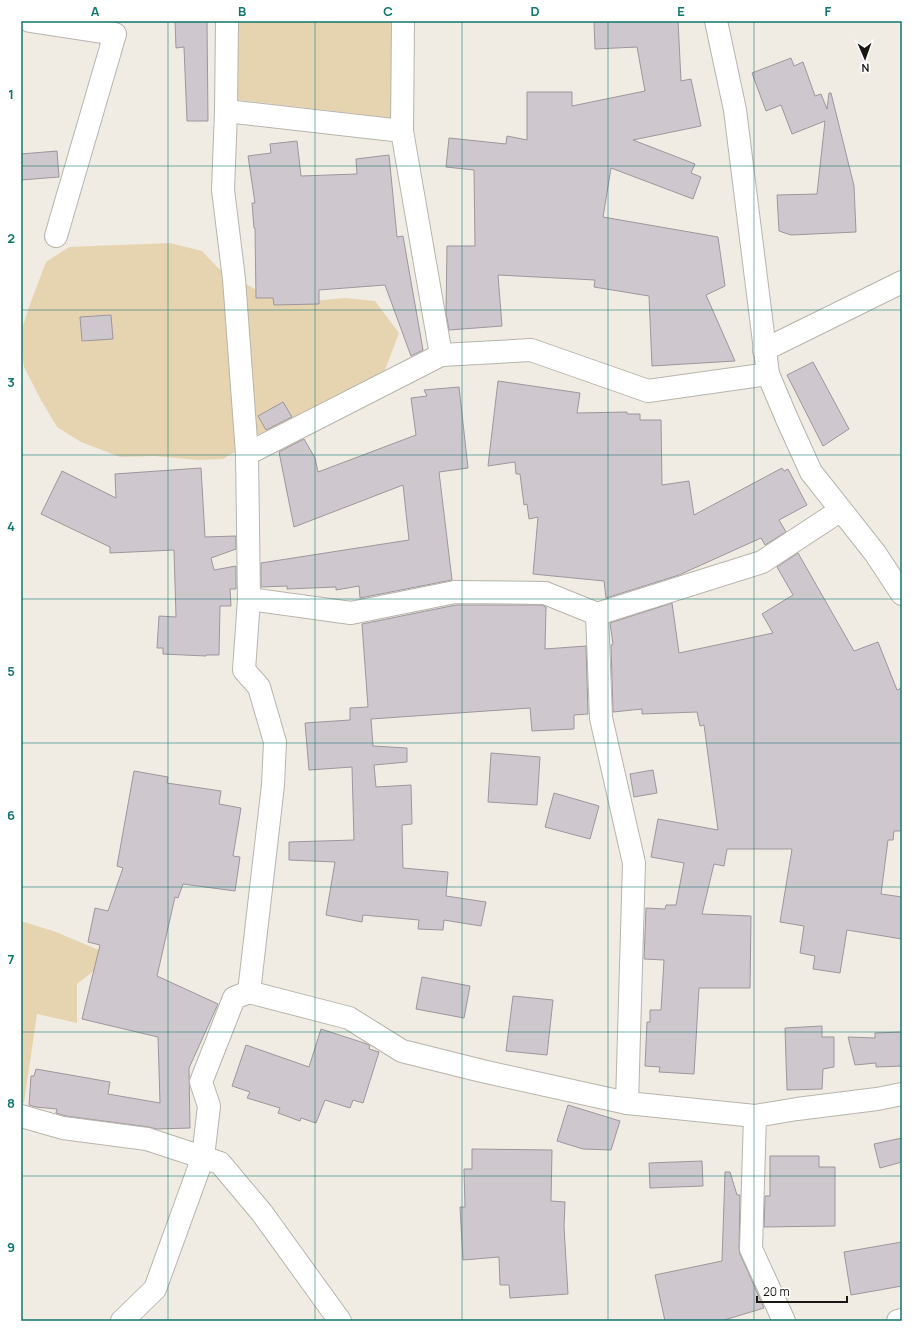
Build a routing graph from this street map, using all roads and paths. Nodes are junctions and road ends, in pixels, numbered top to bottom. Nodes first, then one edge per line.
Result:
1 (30, 21) edge
2 (226, 21) edge
3 (403, 21) edge
4 (716, 21) edge
5 (226, 111) junction
6 (402, 131) junction
7 (56, 236) dead end
8 (902, 282) edge
9 (764, 350) junction
10 (441, 355) junction
11 (768, 374) junction
12 (247, 454) junction
13 (841, 510) junction
14 (902, 594) edge
15 (250, 599) junction
16 (597, 614) junction
17 (249, 992) junction
18 (902, 1094) edge
19 (627, 1103) junction
20 (21, 1116) edge
21 (755, 1116) junction
22 (203, 1157) junction
23 (902, 1320) edge
24 (122, 1321) edge
25 (340, 1321) edge
26 (784, 1321) edge
27 (898, 1321) edge

1 - 7 street
2 - 5 street
3 - 6 street
4 - 9 street
5 - 6 street
5 - 12 street
6 - 10 street
8 - 9 street
9 - 11 street
10 - 11 street
10 - 12 street
11 - 13 street
12 - 15 street
13 - 14 street
13 - 16 street
15 - 16 street
15 - 17 street
16 - 19 street
17 - 19 street
17 - 22 street
18 - 21 street
19 - 21 street
20 - 22 street
21 - 26 street
22 - 24 street
22 - 25 street
23 - 27 street

